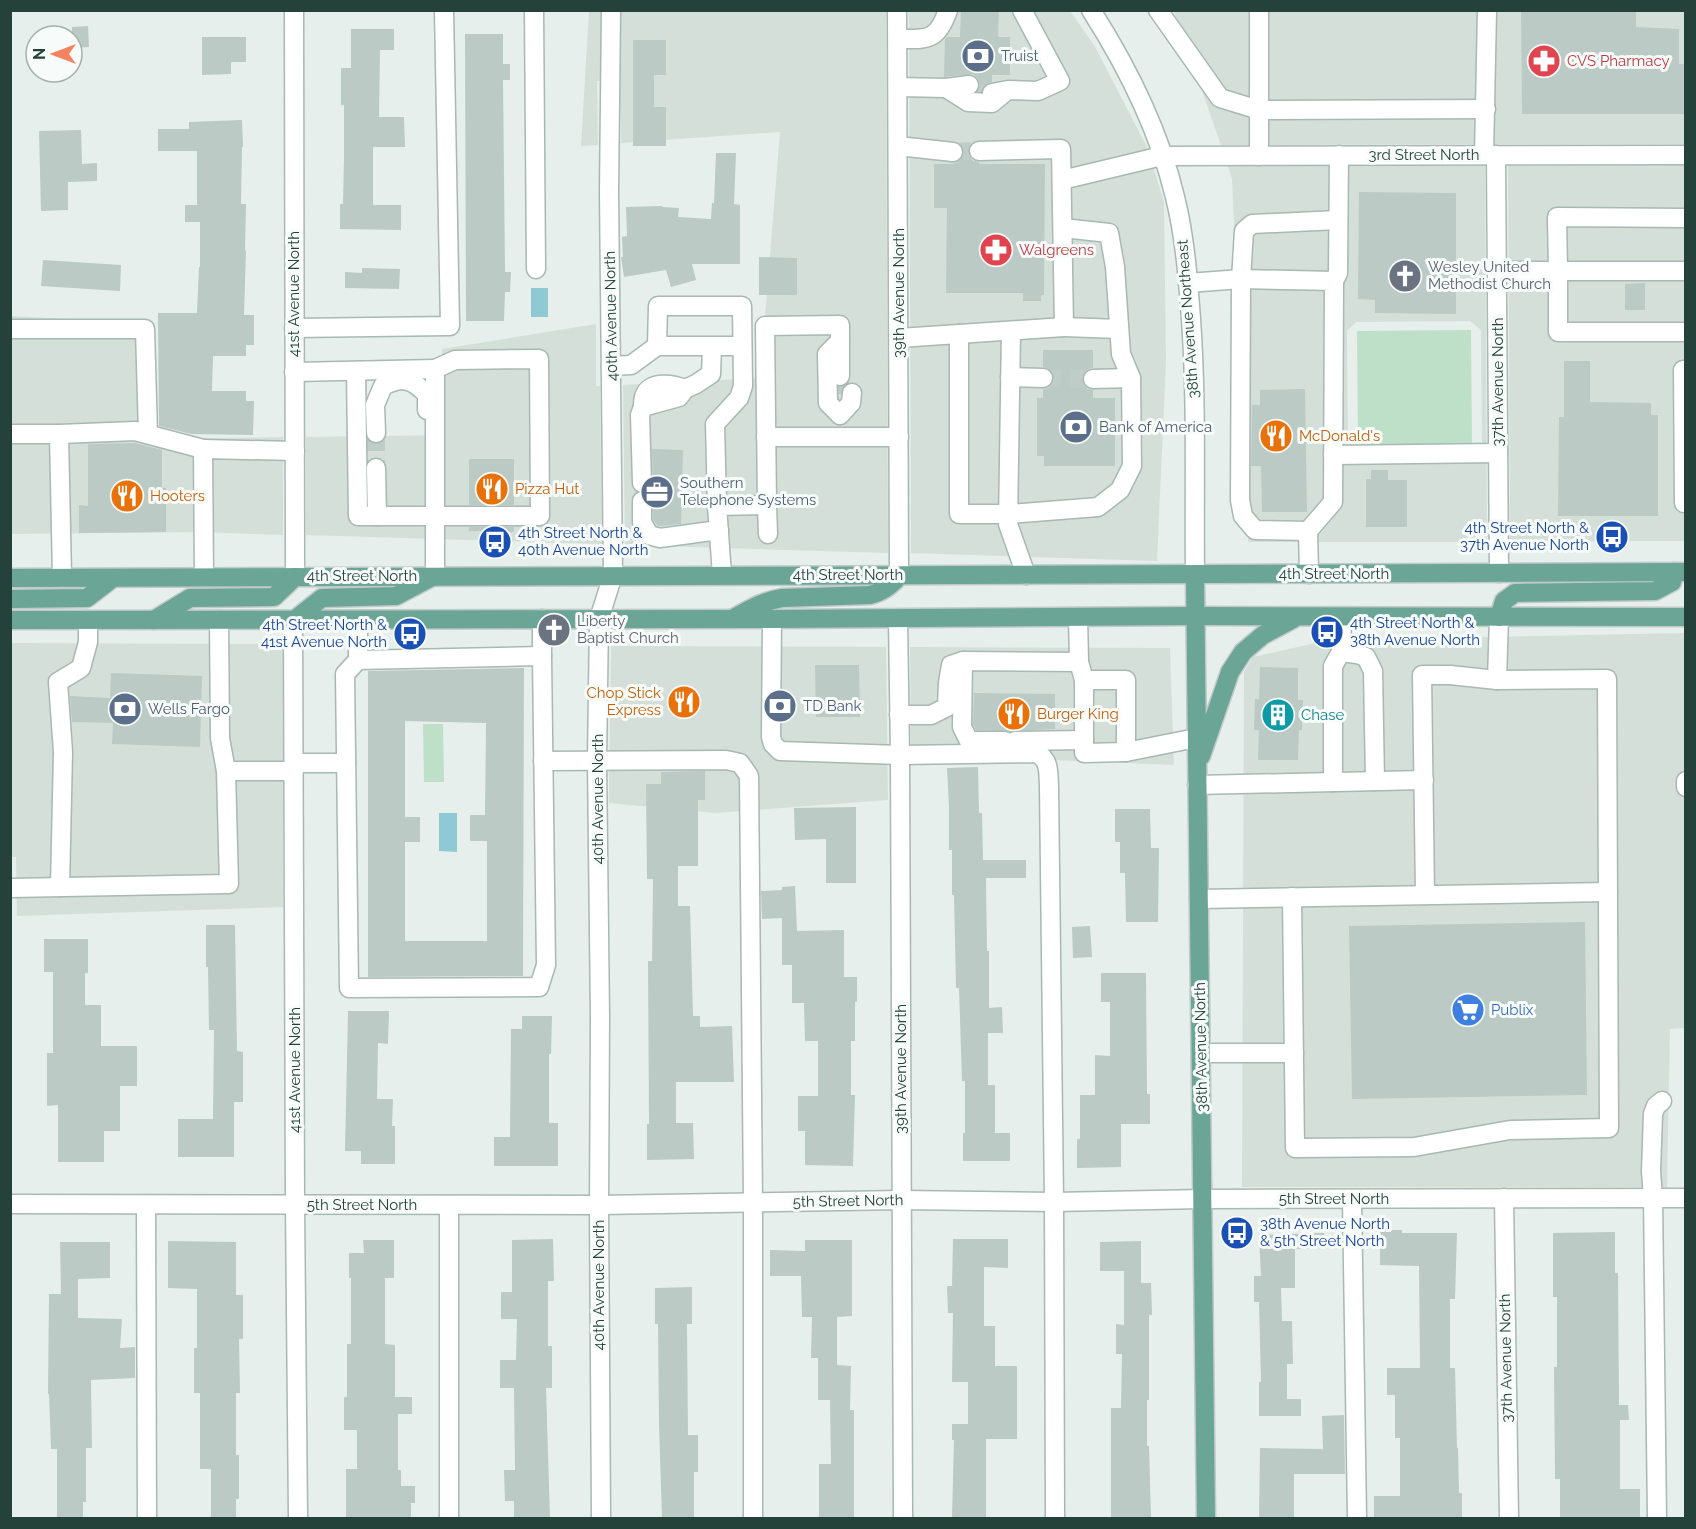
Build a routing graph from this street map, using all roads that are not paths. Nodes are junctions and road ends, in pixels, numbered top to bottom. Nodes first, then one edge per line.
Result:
1 (294, 10) edge
2 (444, 10) edge
3 (534, 10) edge
4 (611, 10) edge
5 (897, 10) edge
6 (948, 10) edge
7 (1022, 10) edge
8 (1091, 10) edge
9 (1158, 10) edge
10 (1259, 10) edge
11 (1487, 10) edge
12 (898, 39) junction
13 (898, 87) junction
14 (946, 88) junction
15 (969, 89) tunnel mouth
16 (1486, 109) junction
17 (1259, 110) junction
18 (898, 146) junction
19 (979, 151) tunnel mouth
20 (953, 152) tunnel mouth
21 (1490, 155) junction
22 (1686, 155) edge
23 (1162, 156) junction
24 (1259, 156) junction
25 (1339, 156) junction
26 (1062, 180) junction
27 (1686, 218) edge
28 (1338, 220) junction
29 (1063, 228) junction
30 (536, 268) dead end
31 (1497, 271) junction
32 (1558, 271) junction
33 (1686, 271) edge
34 (1241, 279) junction
35 (1334, 281) junction
36 (1188, 283) junction
37 (1064, 327) junction
38 (294, 328) junction
39 (10, 329) edge
40 (1119, 329) junction
41 (1011, 331) junction
42 (1686, 332) edge
43 (959, 334) junction
44 (899, 338) junction
45 (840, 340) junction
46 (657, 346) junction
47 (742, 346) junction
48 (712, 347) junction
49 (611, 366) junction
50 (435, 369) junction
51 (1686, 370) edge
52 (356, 371) junction
53 (294, 372) junction
54 (1010, 377) junction
55 (1043, 378) tunnel mouth
56 (1131, 378) junction
57 (1093, 379) tunnel mouth
58 (840, 415) junction
59 (376, 433) tunnel mouth
60 (10, 434) edge
61 (59, 434) junction
62 (148, 434) junction
63 (840, 436) junction
64 (766, 437) junction
65 (899, 437) junction
66 (203, 449) junction
67 (295, 451) junction
68 (1498, 453) junction
69 (1333, 455) junction
70 (376, 468) tunnel mouth
71 (1686, 502) edge
72 (767, 505) junction
73 (717, 506) junction
74 (377, 516) junction
75 (434, 516) junction
76 (1009, 519) junction
77 (719, 530) junction
78 (1308, 531) junction
79 (768, 534) dead end
80 (1680, 572) edge
81 (1499, 573) junction
82 (1310, 574) junction
83 (435, 575) junction
84 (614, 575) junction
85 (722, 575) junction
86 (1026, 575) junction
87 (1195, 575) junction
88 (899, 576) junction
89 (204, 577) junction
90 (295, 577) junction
91 (10, 578) edge
92 (62, 578) junction
93 (113, 578) junction
94 (10, 599) edge
95 (1194, 616) junction
96 (1078, 617) junction
97 (1296, 617) junction
98 (1342, 617) junction
99 (1499, 617) junction
100 (1686, 617) edge
101 (898, 619) junction
102 (10, 620) edge
103 (88, 620) junction
104 (154, 620) junction
105 (219, 620) junction
106 (358, 620) junction
107 (542, 620) junction
108 (599, 620) junction
109 (733, 620) junction
110 (772, 620) junction
111 (293, 621) junction
112 (1341, 652) junction
113 (542, 656) junction
114 (358, 660) junction
115 (963, 661) junction
116 (1079, 662) junction
117 (1084, 680) junction
118 (1497, 680) junction
119 (899, 715) junction
120 (1196, 738) junction
121 (1084, 740) junction
122 (1126, 752) junction
123 (900, 756) junction
124 (543, 760) junction
125 (597, 760) junction
126 (346, 763) junction
127 (294, 767) junction
128 (226, 771) junction
129 (1197, 777) junction
130 (1424, 780) junction
131 (1686, 781) edge
132 (1333, 782) junction
133 (1375, 782) junction
134 (1686, 787) edge
135 (60, 887) junction
136 (10, 888) edge
137 (1608, 892) junction
138 (1425, 895) junction
139 (1292, 897) junction
140 (1199, 899) junction
141 (1201, 1053) junction
142 (1294, 1053) junction
143 (1662, 1101) dead end
144 (1504, 1198) junction
145 (1653, 1198) junction
146 (1686, 1198) edge
147 (1203, 1199) junction
148 (1352, 1199) junction
149 (902, 1200) junction
150 (753, 1202) junction
151 (1054, 1202) junction
152 (10, 1204) edge
153 (146, 1205) junction
154 (295, 1205) junction
155 (450, 1205) junction
156 (599, 1205) junction
157 (147, 1518) edge
158 (298, 1518) edge
159 (449, 1518) edge
160 (601, 1518) edge
161 (753, 1518) edge
162 (903, 1518) edge
163 (1055, 1518) edge
164 (1206, 1518) edge
165 (1357, 1518) edge
166 (1509, 1518) edge
167 (1657, 1518) edge

1 - 38 street, 41st Avenue North
2 - 38 street
3 - 30 street
4 - 49 street, 40th Avenue North
5 - 12 street, 39th Avenue North
6 - 12 street
7 - 14 street
8 - 23 street, 38th Avenue Northeast
9 - 17 street
10 - 17 street
11 - 16 street, 37th Avenue North
12 - 13 street, 39th Avenue North
13 - 14 street
13 - 18 street, 39th Avenue North
14 - 15 street
16 - 17 street
16 - 21 street, 37th Avenue North
17 - 24 street
18 - 20 street
18 - 44 street, 39th Avenue North
19 - 26 street
21 - 22 street, 3rd Street North
21 - 25 street, 3rd Street North
21 - 31 street, 37th Avenue North
23 - 24 street, 3rd Street North
23 - 26 street, 3rd Street North
23 - 36 street, 38th Avenue Northeast
24 - 25 street, 3rd Street North
25 - 28 street
26 - 29 street
27 - 32 street
28 - 34 street
28 - 35 street
29 - 37 street
29 - 40 street
31 - 32 street
31 - 68 street, 37th Avenue North
32 - 33 street
32 - 42 street
34 - 35 street
34 - 36 street
34 - 78 street
35 - 69 street
36 - 87 street, 38th Avenue Northeast
37 - 40 street
37 - 41 street
38 - 53 street, 41st Avenue North
39 - 62 street
40 - 56 street
41 - 43 street
41 - 54 street
43 - 44 street
43 - 76 street
44 - 65 street, 39th Avenue North
45 - 58 street
45 - 58 street
45 - 64 street
46 - 47 street
46 - 48 street
46 - 49 street
47 - 48 street
47 - 73 street
48 - 77 street
49 - 84 street, 40th Avenue North
50 - 52 street
50 - 75 street
50 - 75 street
51 - 71 street
52 - 53 street
52 - 74 street
53 - 67 street, 41st Avenue North
54 - 55 street
54 - 76 street
56 - 57 street
56 - 76 street
58 - 63 street
59 - 75 street
60 - 61 street
61 - 62 street
61 - 92 street
62 - 66 street
63 - 64 street
63 - 65 street
64 - 72 street
65 - 88 street, 39th Avenue North
66 - 67 street
66 - 89 street
67 - 90 street, 41st Avenue North
68 - 69 street
68 - 81 street, 37th Avenue North
69 - 78 street
70 - 74 street
72 - 73 street
72 - 79 street
73 - 77 street
74 - 75 street
75 - 83 street
76 - 86 street
77 - 85 street
78 - 82 street
80 - 81 main road, 4th Street North
80 - 99 main road
81 - 82 main road, 4th Street North
82 - 87 main road, 4th Street North
83 - 84 main road, 4th Street North
83 - 90 main road, 4th Street North
83 - 111 main road
84 - 85 main road, 4th Street North
84 - 108 street, 40th Avenue North
85 - 88 main road, 4th Street North
86 - 87 main road, 4th Street North
86 - 88 main road, 4th Street North
87 - 95 main road, 38th Avenue North
88 - 109 main road
89 - 90 main road, 4th Street North
89 - 93 main road, 4th Street North
90 - 104 main road
91 - 92 main road, 4th Street North
92 - 93 main road, 4th Street North
93 - 94 main road
95 - 96 main road
95 - 97 main road
95 - 120 main road, 38th Avenue North
96 - 101 main road
96 - 116 street
97 - 98 main road
97 - 129 main road
98 - 99 main road
98 - 112 street
99 - 100 main road
99 - 118 street
101 - 110 main road
101 - 119 street, 39th Avenue North
102 - 103 main road
103 - 104 main road
103 - 135 street
104 - 105 main road
105 - 111 main road
105 - 128 street
106 - 107 main road
106 - 111 main road
106 - 114 street
107 - 108 main road
107 - 113 street
108 - 109 main road
108 - 125 street, 40th Avenue North
109 - 110 main road
110 - 123 street
111 - 127 street, 41st Avenue North
112 - 132 street
112 - 133 street
113 - 114 street
113 - 124 street
114 - 126 street
115 - 116 street
115 - 119 street
115 - 121 street
116 - 117 street
117 - 121 street
117 - 122 street
118 - 130 street
118 - 137 street
119 - 123 street, 39th Avenue North
120 - 122 street
120 - 129 main road, 38th Avenue North
121 - 122 street
123 - 149 street, 39th Avenue North
123 - 151 street
124 - 125 street
124 - 126 street
125 - 150 street
125 - 156 street, 40th Avenue North
126 - 127 street
127 - 128 street
127 - 154 street, 41st Avenue North
128 - 135 street
129 - 132 street
129 - 140 main road, 38th Avenue North
130 - 133 street
130 - 138 street
131 - 134 street
132 - 133 street
135 - 136 street
137 - 138 street
137 - 142 street
138 - 139 street
139 - 140 street
139 - 142 street
140 - 141 main road, 38th Avenue North
141 - 142 street
141 - 147 main road, 38th Avenue North
143 - 145 street
144 - 145 street, 5th Street North
144 - 148 street, 5th Street North
144 - 166 street, 37th Avenue North
145 - 146 street, 5th Street North
145 - 167 street
147 - 148 street, 5th Street North
147 - 151 street, 5th Street North
147 - 164 main road, 38th Avenue North
148 - 165 street
149 - 150 street, 5th Street North
149 - 151 street, 5th Street North
149 - 162 street, 39th Avenue North
150 - 156 street, 5th Street North
150 - 161 street
151 - 163 street
152 - 153 street, 5th Street North
153 - 154 street, 5th Street North
153 - 157 street
154 - 155 street, 5th Street North
154 - 158 street, 41st Avenue North
155 - 156 street, 5th Street North
155 - 159 street
156 - 160 street, 40th Avenue North

